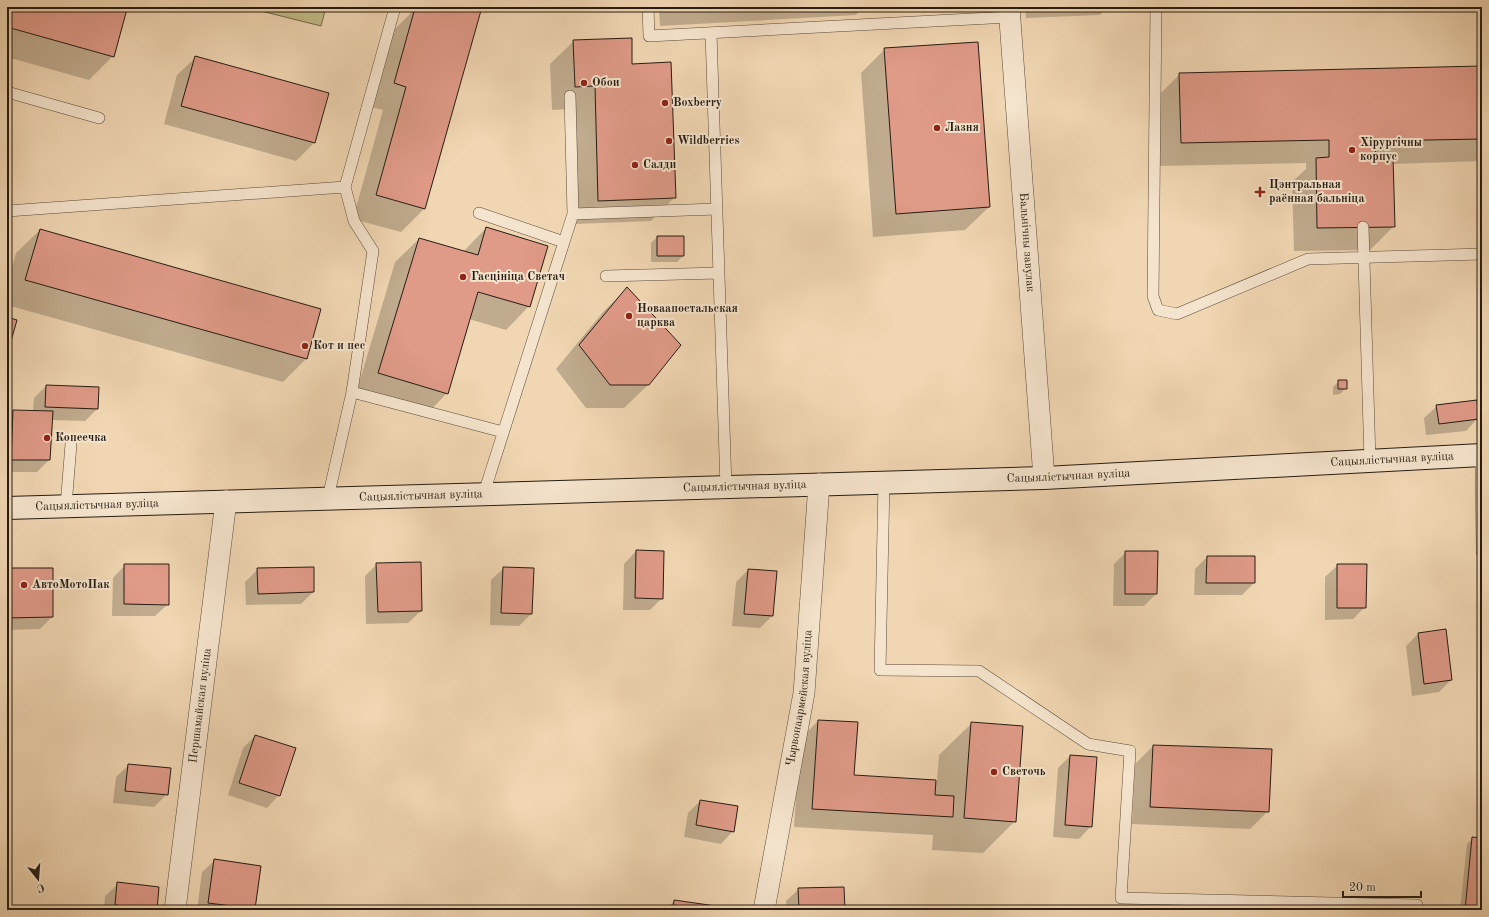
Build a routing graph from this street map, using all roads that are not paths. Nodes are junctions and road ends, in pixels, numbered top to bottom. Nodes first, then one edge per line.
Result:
1 (394, 7) edge
2 (648, 7) edge
3 (1156, 7) edge
4 (1009, 12) edge
5 (711, 33) junction
6 (7, 92) edge
7 (570, 96) dead end
8 (99, 118) dead end
9 (345, 187) junction
10 (717, 209) junction
11 (7, 211) edge
12 (479, 213) dead end
13 (574, 214) junction
14 (1363, 227) dead end
15 (564, 242) junction
16 (1482, 254) edge
17 (1364, 258) junction
18 (719, 273) junction
19 (606, 276) dead end
20 (352, 392) junction
21 (503, 432) junction
22 (71, 444) dead end
23 (1481, 455) edge
24 (1370, 461) junction
25 (1044, 478) junction
26 (884, 482) junction
27 (820, 484) junction
28 (726, 487) junction
29 (484, 493) junction
30 (328, 498) junction
31 (226, 500) junction
32 (66, 506) junction
33 (7, 508) edge
34 (1482, 552) edge
35 (1417, 904) dead end
36 (175, 910) edge
37 (764, 910) edge

1 - 9 lane
2 - 5 lane
3 - 17 lane
4 - 5 lane
4 - 25 street, Бальнічны завулак
5 - 10 lane
6 - 8 lane
7 - 13 lane
9 - 11 lane
9 - 20 lane
10 - 13 lane
10 - 18 lane
12 - 15 lane
13 - 15 lane
14 - 17 lane
15 - 21 lane
16 - 17 lane
17 - 24 lane
18 - 19 lane
18 - 28 lane
20 - 21 lane
20 - 30 lane
21 - 29 lane
22 - 32 lane
23 - 24 main road, Сацыялістычная вуліца
23 - 34 lane
24 - 25 main road, Сацыялістычная вуліца
25 - 26 main road, Сацыялістычная вуліца
26 - 27 main road, Сацыялістычная вуліца
26 - 35 lane
27 - 28 main road, Сацыялістычная вуліца
27 - 37 street, Чырвонаармейская вуліца
28 - 29 main road, Сацыялістычная вуліца
29 - 30 main road, Сацыялістычная вуліца
30 - 31 main road, Сацыялістычная вуліца
31 - 32 main road, Сацыялістычная вуліца
31 - 36 street, Першамайская вуліца
32 - 33 main road, Сацыялістычная вуліца

